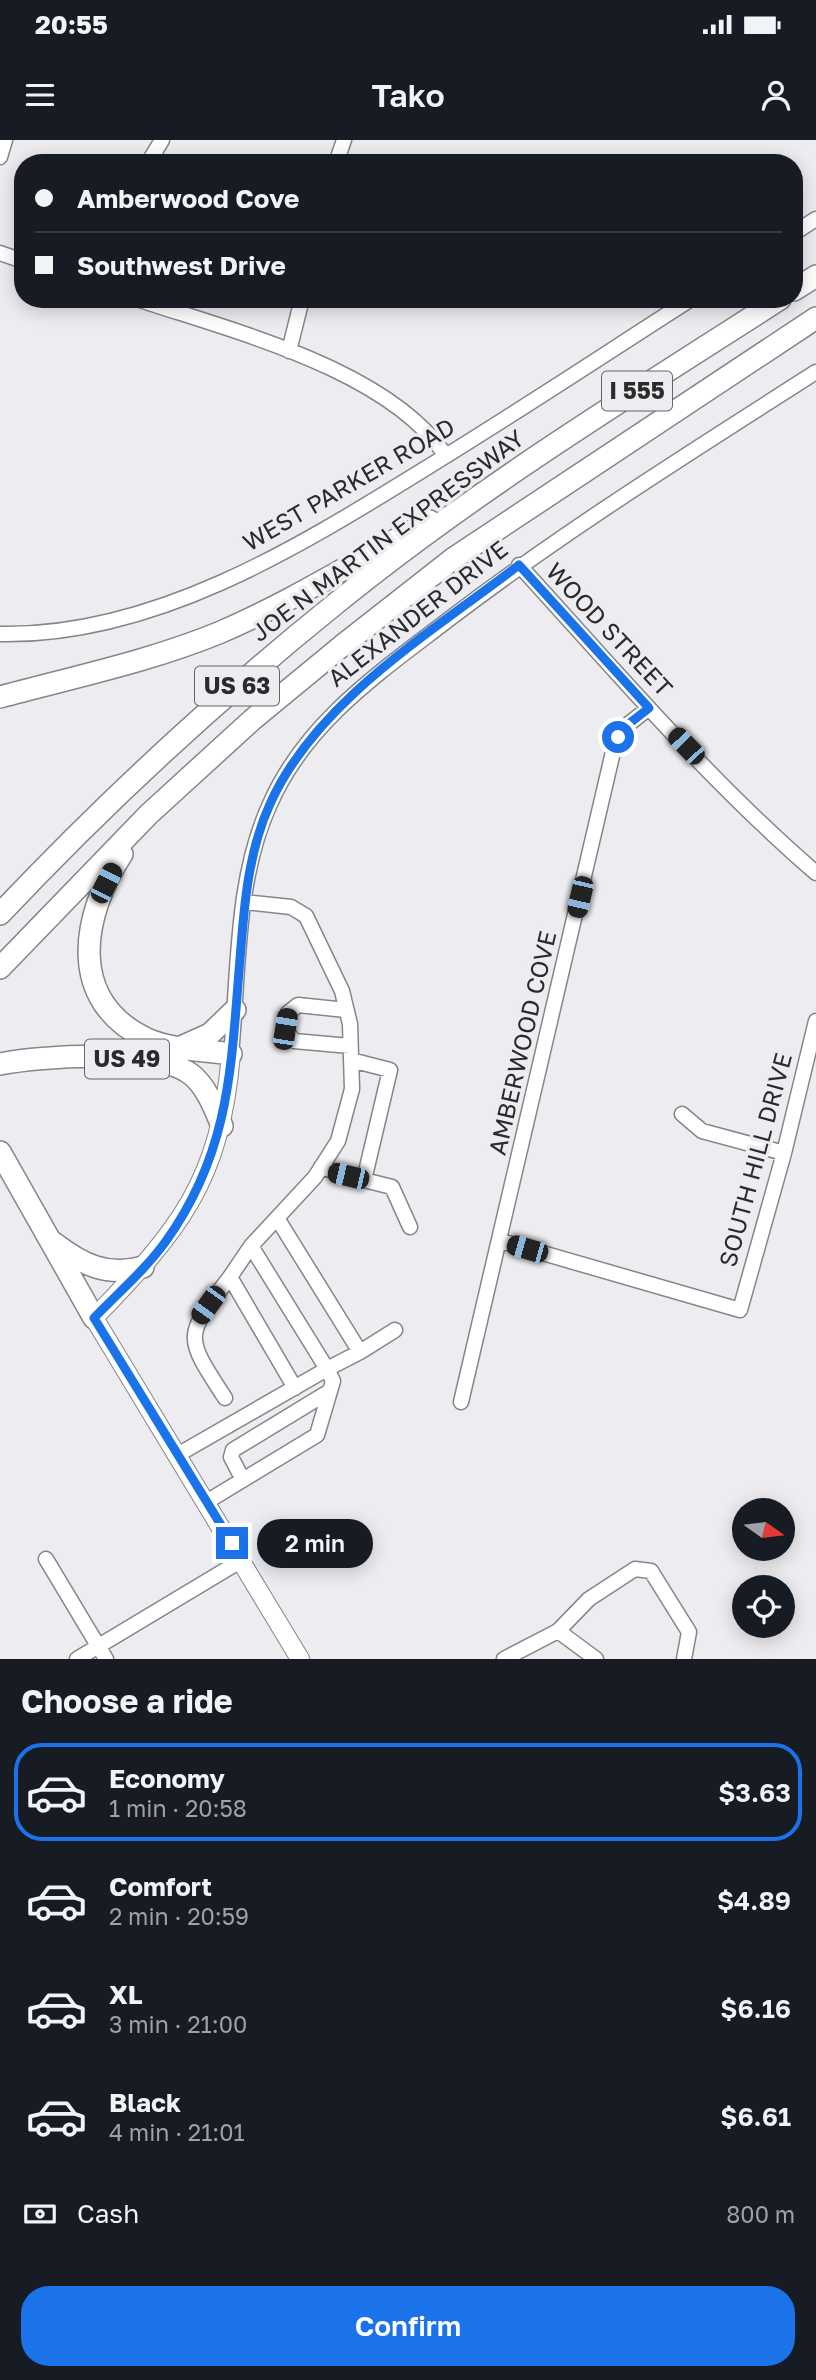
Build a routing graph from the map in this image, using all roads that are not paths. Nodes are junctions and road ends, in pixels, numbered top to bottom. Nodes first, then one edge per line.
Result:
1 (5, 140) edge
2 (0, 157) edge
3 (163, 308) edge
4 (300, 308) edge
5 (677, 308) edge
6 (766, 308) edge
7 (816, 318) edge
8 (289, 351) junction
9 (816, 372) edge
10 (446, 456) junction
11 (496, 485) junction
12 (519, 565) junction
13 (0, 634) edge
14 (0, 697) edge
15 (649, 708) junction
16 (149, 814) junction
17 (816, 873) edge
18 (245, 902) junction
19 (0, 914) edge
20 (0, 968) edge
21 (342, 1009) junction
22 (235, 1010) junction
23 (816, 1021) edge
24 (347, 1051) junction
25 (177, 1055) junction
26 (231, 1061) junction
27 (0, 1064) edge
28 (682, 1114) dead end
29 (222, 1126) junction
30 (0, 1152) edge
31 (784, 1153) junction
32 (321, 1167) junction
33 (364, 1180) junction
34 (277, 1218) junction
35 (411, 1227) dead end
36 (50, 1240) junction
37 (500, 1241) junction
38 (251, 1247) junction
39 (144, 1267) junction
40 (230, 1277) junction
41 (94, 1318) junction
42 (394, 1330) dead end
43 (360, 1352) junction
44 (327, 1369) junction
45 (295, 1388) junction
46 (330, 1391) junction
47 (225, 1398) dead end
48 (461, 1402) dead end
49 (179, 1454) junction
50 (243, 1480) junction
51 (208, 1502) junction
52 (46, 1559) dead end
53 (242, 1560) junction
54 (558, 1631) junction
55 (99, 1645) junction
56 (77, 1659) edge
57 (106, 1659) edge
58 (300, 1659) edge
59 (504, 1659) edge
60 (596, 1659) edge
61 (684, 1659) edge

1 - 2 street
3 - 8 street
4 - 8 street
5 - 10 street, WEST PARKER ROAD
6 - 11 highway, JOE N MARTIN EXPRESSWAY / I 555
7 - 16 highway, I 555
8 - 10 street
9 - 12 street, ALEXANDER DRIVE
10 - 13 street, WEST PARKER ROAD
11 - 14 highway, US 63
11 - 19 highway, JOE N MARTIN EXPRESSWAY / US 63
12 - 15 street, WOOD STREET
12 - 18 street, ALEXANDER DRIVE
15 - 17 street, WOOD STREET
15 - 37 street, AMBERWOOD COVE
16 - 20 highway
16 - 25 highway
18 - 21 street
18 - 22 street, ALEXANDER DRIVE
21 - 24 street
21 - 24 street
22 - 25 highway
22 - 26 street, ALEXANDER DRIVE
23 - 31 street, SOUTH HILL DRIVE
24 - 32 street
24 - 33 street
25 - 26 highway, US 49
25 - 27 highway, US 49
25 - 29 highway, US 49
26 - 29 main road, ALEXANDER DRIVE
28 - 31 street
29 - 39 main road, ALEXANDER DRIVE
30 - 36 highway
31 - 37 street, SOUTH HILL DRIVE
32 - 33 street
32 - 34 street
33 - 35 street
34 - 38 street
34 - 43 street
36 - 39 highway
36 - 41 highway
37 - 48 street, AMBERWOOD COVE
38 - 40 street
38 - 44 street
39 - 41 main road, ALEXANDER DRIVE
40 - 45 street
40 - 47 street
41 - 49 main road
42 - 43 street
43 - 44 street
44 - 45 street
44 - 46 street
45 - 49 street
46 - 50 street
46 - 50 street
49 - 51 main road
50 - 51 street
51 - 53 main road
52 - 55 street
53 - 55 street
53 - 58 main road
54 - 59 street
54 - 60 street
54 - 61 street
55 - 56 street
55 - 57 street

